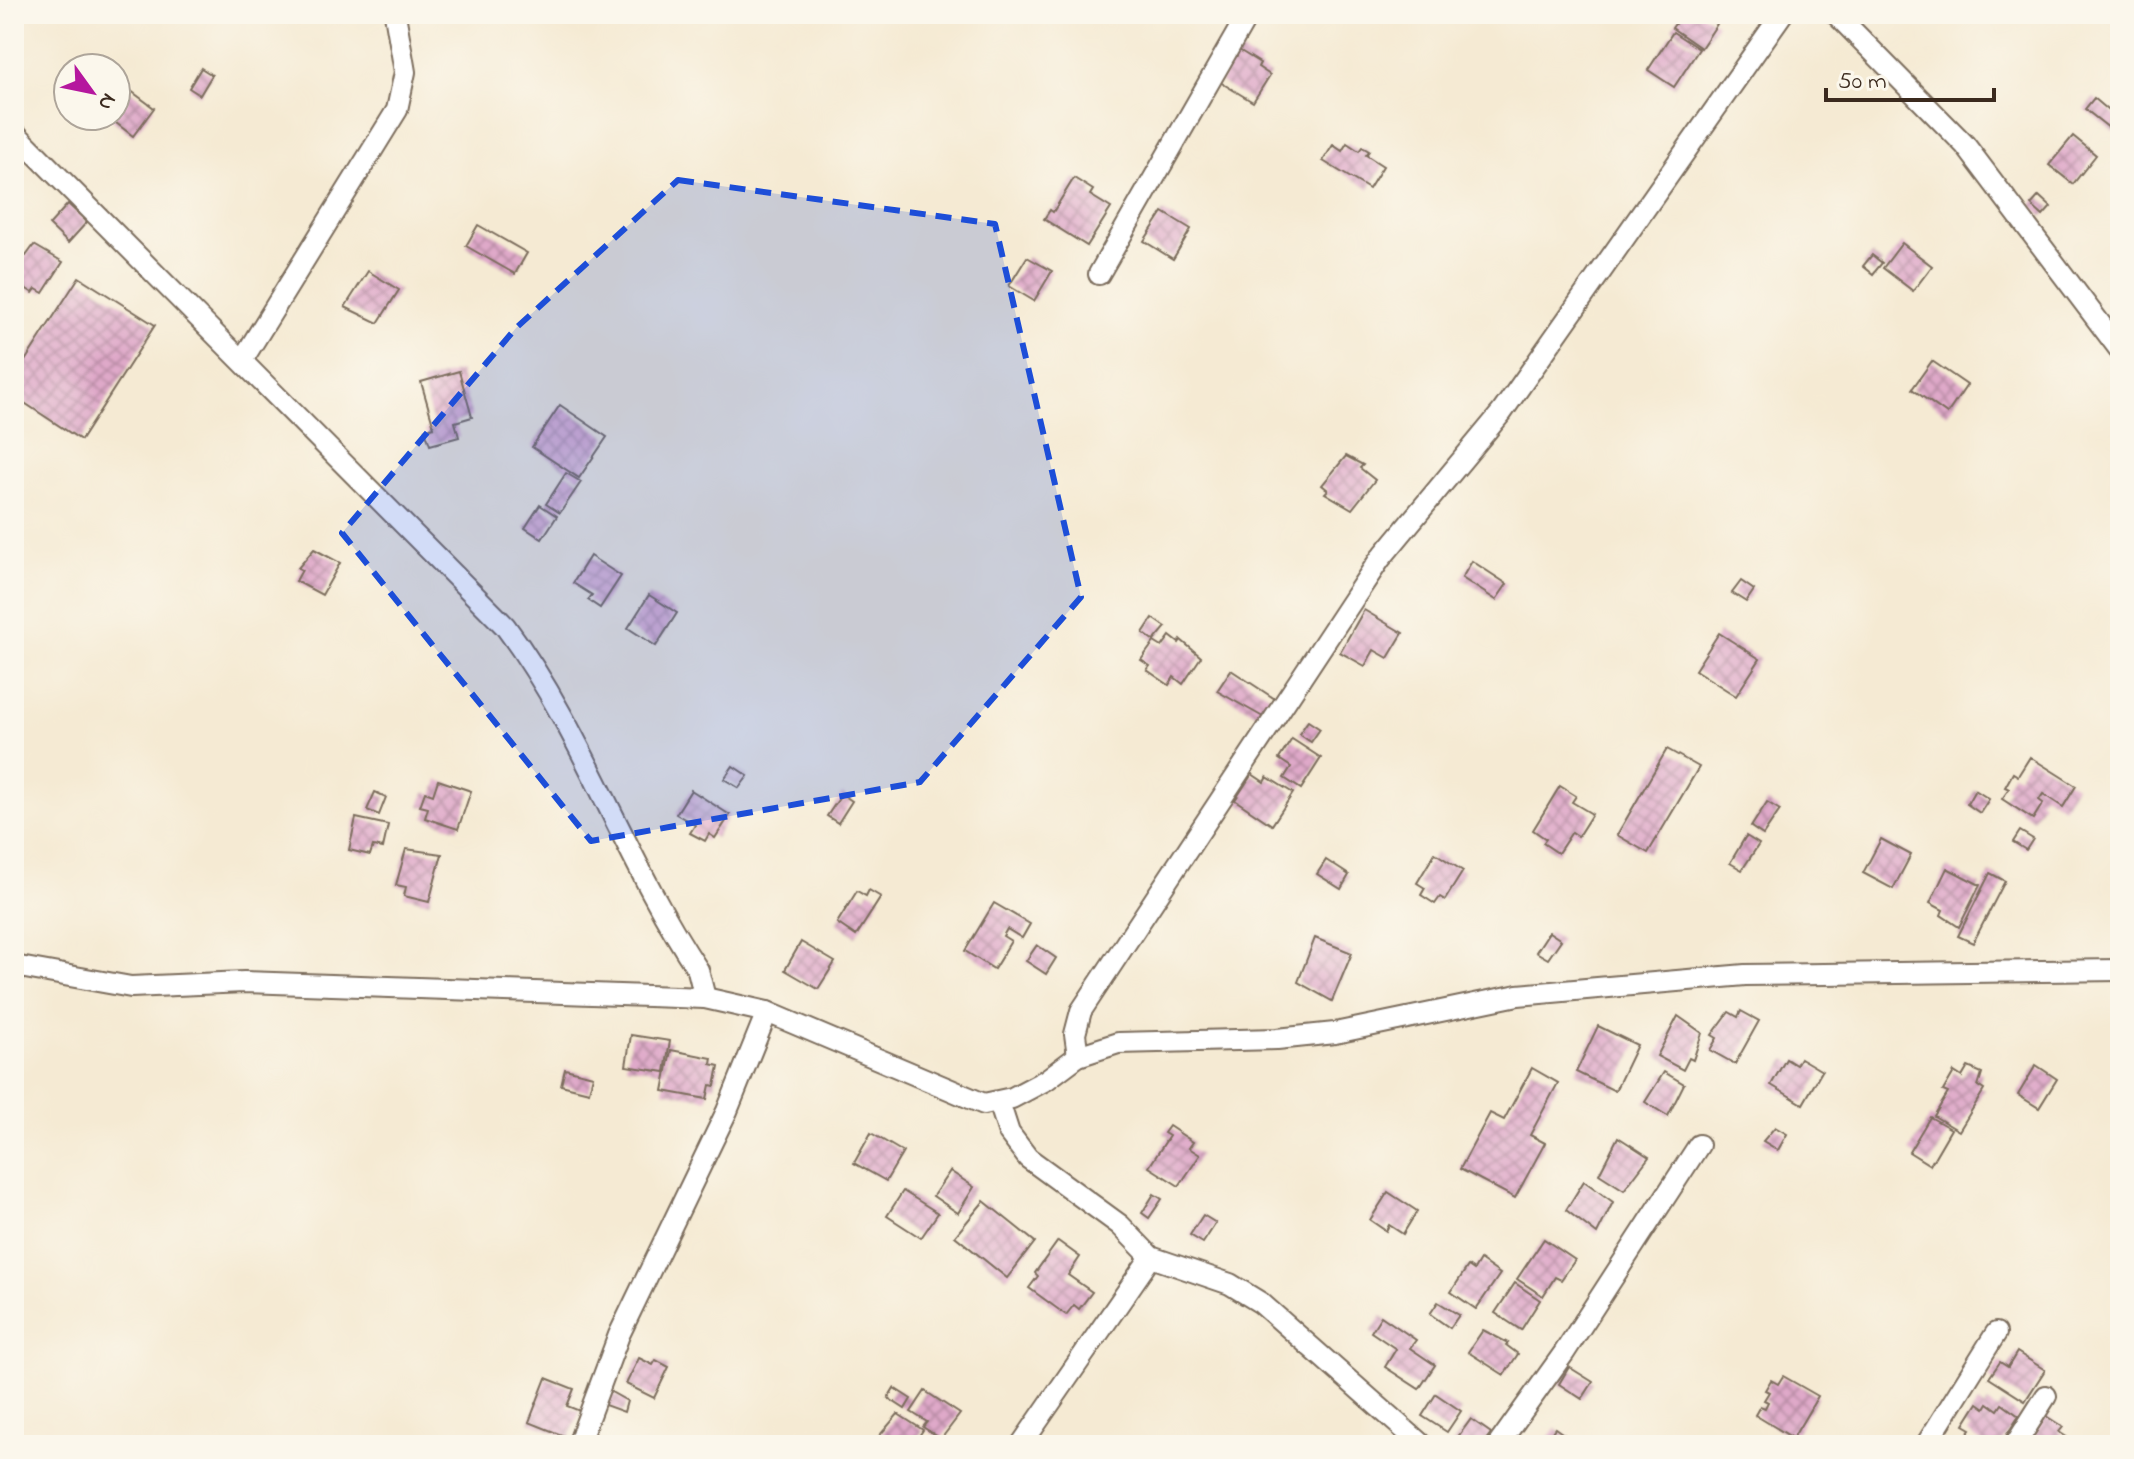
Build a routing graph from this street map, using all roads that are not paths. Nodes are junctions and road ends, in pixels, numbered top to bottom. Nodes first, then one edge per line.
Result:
1 (395, 14) edge
2 (1248, 14) edge
3 (1782, 14) edge
4 (1836, 14) edge
5 (14, 132) edge
6 (1099, 274) dead end
7 (2120, 350) edge
8 (243, 359) junction
9 (14, 966) edge
10 (2120, 970) edge
11 (705, 998) junction
12 (767, 1012) junction
13 (1078, 1056) junction
14 (999, 1102) junction
15 (1699, 1145) dead end
16 (1151, 1257) junction
17 (1996, 1333) dead end
18 (2046, 1396) dead end
19 (578, 1445) edge
20 (1021, 1445) edge
21 (1422, 1445) edge
22 (1498, 1445) edge
23 (1926, 1445) edge
24 (2015, 1445) edge

1 - 8 street
2 - 6 street
3 - 13 street
4 - 7 street
5 - 8 street
8 - 11 street
9 - 11 street
10 - 13 street
11 - 12 street
12 - 14 street
12 - 19 street
13 - 14 street
14 - 16 street
15 - 22 street
16 - 20 street
16 - 21 street
17 - 23 street
18 - 24 street

